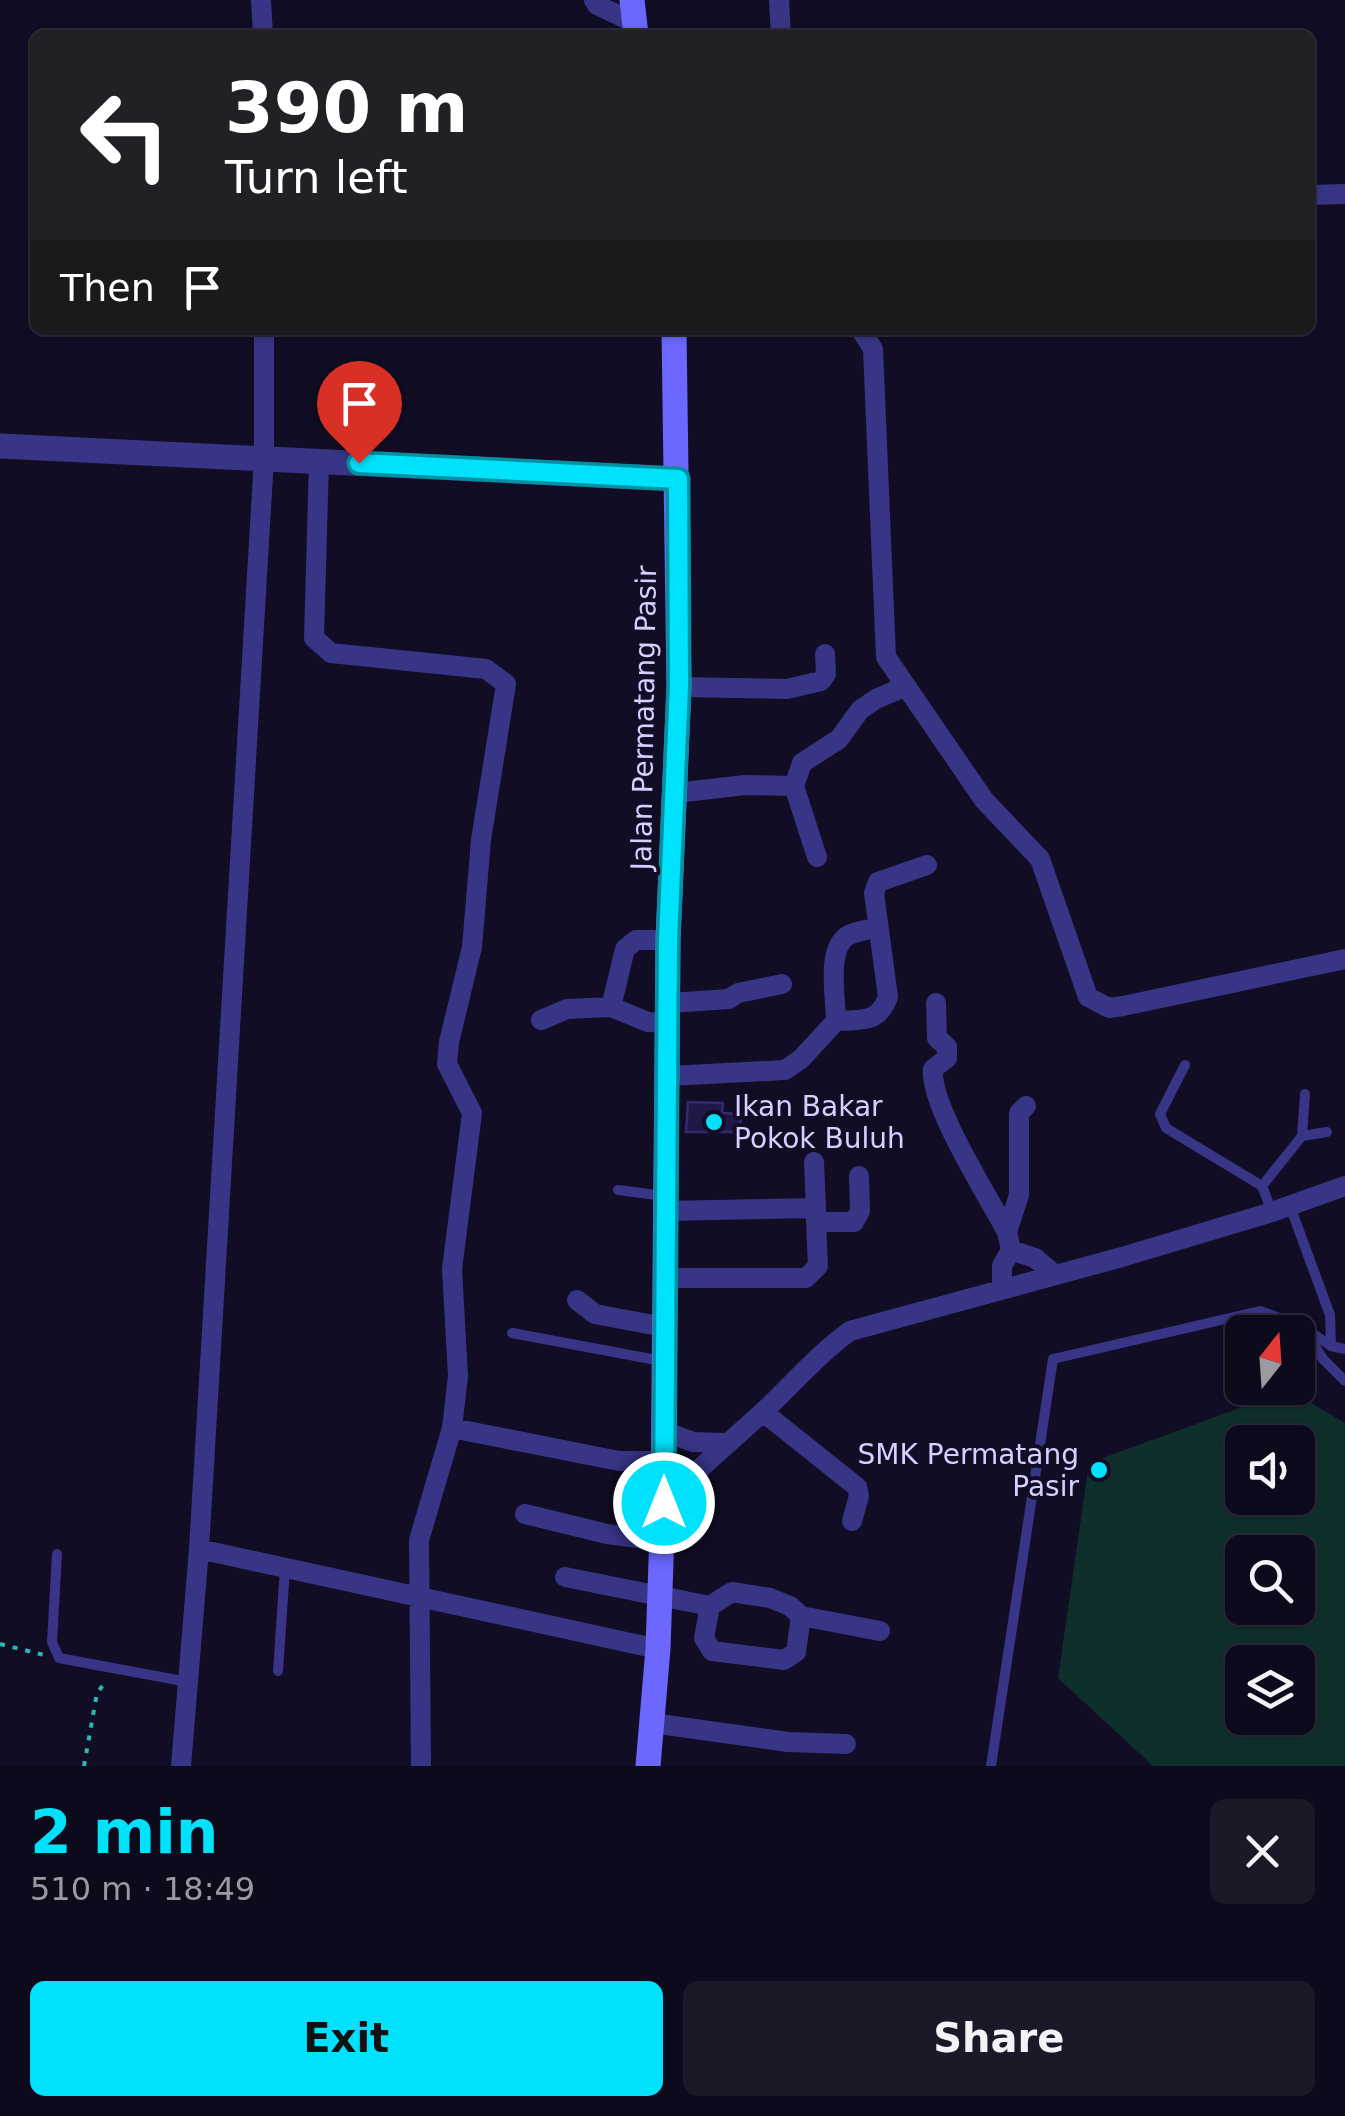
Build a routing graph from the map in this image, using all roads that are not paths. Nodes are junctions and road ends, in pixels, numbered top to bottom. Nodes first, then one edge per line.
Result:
1 (261, 0) edge
2 (594, 0) edge
3 (779, 0) edge
4 (634, 19) edge
5 (262, 30) edge
6 (781, 30) edge
7 (1315, 194) edge
8 (1345, 194) edge
9 (264, 335) edge
10 (674, 335) edge
11 (865, 335) edge
12 (0, 446) edge
13 (264, 458) junction
14 (319, 461) junction
15 (678, 479) junction
16 (825, 654) dead end
17 (679, 686) junction
18 (906, 686) junction
19 (794, 786) junction
20 (676, 794) junction
21 (817, 857) dead end
22 (927, 866) dead end
23 (878, 927) junction
24 (668, 940) junction
25 (1345, 959) edge
26 (782, 984) dead end
27 (936, 1003) dead end
28 (611, 1007) junction
29 (668, 1013) junction
30 (541, 1020) dead end
31 (836, 1021) junction
32 (1185, 1065) dead end
33 (669, 1076) junction
34 (1306, 1094) dead end
35 (1026, 1106) dead end
36 (1327, 1132) dead end
37 (1302, 1136) junction
38 (814, 1162) dead end
39 (859, 1176) dead end
40 (1262, 1186) junction
41 (1345, 1186) edge
42 (618, 1190) dead end
43 (665, 1204) junction
44 (1281, 1209) junction
45 (816, 1215) junction
46 (1009, 1241) junction
47 (1054, 1274) junction
48 (666, 1278) junction
49 (1002, 1288) junction
50 (577, 1300) dead end
51 (1239, 1315) edge
52 (1273, 1315) edge
53 (1225, 1318) edge
54 (664, 1326) junction
55 (512, 1334) dead end
56 (1315, 1335) edge
57 (1315, 1346) edge
58 (1332, 1346) junction
59 (1345, 1349) edge
60 (663, 1361) junction
61 (1345, 1382) edge
62 (764, 1412) junction
63 (452, 1428) junction
64 (664, 1431) junction
65 (725, 1443) junction
66 (664, 1461) junction
67 (664, 1503) junction
68 (525, 1514) dead end
69 (852, 1521) dead end
70 (662, 1541) junction
71 (200, 1549) junction
72 (57, 1554) dead end
73 (285, 1568) junction
74 (566, 1577) dead end
75 (420, 1598) junction
76 (660, 1598) junction
77 (710, 1606) junction
78 (801, 1616) junction
79 (880, 1631) dead end
80 (658, 1649) junction
81 (278, 1671) dead end
82 (188, 1682) junction
83 (652, 1723) junction
84 (846, 1744) dead end
85 (186, 1765) edge
86 (421, 1766) edge
87 (648, 1766) edge
88 (990, 1766) edge

1 - 5 street
2 - 4 street
3 - 6 street
7 - 8 street
9 - 13 street
10 - 15 main road, Jalan Permatang Pasir
11 - 18 street
12 - 13 street
13 - 14 street
13 - 71 street
14 - 15 street
14 - 63 street
15 - 17 main road, Jalan Permatang Pasir
16 - 17 street
17 - 20 main road, Jalan Permatang Pasir
18 - 19 street
18 - 25 street
19 - 20 street
19 - 21 street
20 - 24 main road, Jalan Permatang Pasir
22 - 23 street
23 - 31 street
23 - 31 street
24 - 28 street
24 - 29 main road, Jalan Permatang Pasir
26 - 29 street
27 - 46 street
28 - 29 street
28 - 30 street
29 - 33 main road, Jalan Permatang Pasir
31 - 33 street
32 - 40 lane
33 - 43 main road, Jalan Permatang Pasir
34 - 37 lane
35 - 46 street
36 - 37 lane
37 - 40 lane
38 - 45 street
39 - 45 street
40 - 44 lane
41 - 44 street
42 - 43 lane
43 - 45 street
43 - 48 main road, Jalan Permatang Pasir
44 - 47 street
44 - 58 lane
45 - 48 street
46 - 47 street
46 - 49 street
47 - 49 street
48 - 54 main road, Jalan Permatang Pasir
49 - 62 street
50 - 54 street
51 - 52 lane
53 - 88 lane
54 - 60 main road, Jalan Permatang Pasir
55 - 60 lane
56 - 58 lane
57 - 61 lane
58 - 59 lane
60 - 64 main road, Jalan Permatang Pasir
62 - 65 street
62 - 69 street
63 - 66 street
63 - 75 street
64 - 65 street
64 - 66 main road, Jalan Permatang Pasir
65 - 67 street
66 - 67 main road, Jalan Permatang Pasir
67 - 70 main road, Jalan Permatang Pasir
68 - 70 street
70 - 76 main road, Jalan Permatang Pasir
71 - 73 street
71 - 82 street
72 - 82 lane
73 - 75 street
73 - 81 lane
74 - 76 street
75 - 80 street
75 - 86 street
76 - 77 street
76 - 80 main road, Jalan Permatang Pasir
77 - 78 street
77 - 78 street
78 - 79 street
80 - 83 main road, Jalan Permatang Pasir
82 - 85 street
83 - 84 street
83 - 87 main road, Jalan Permatang Pasir

